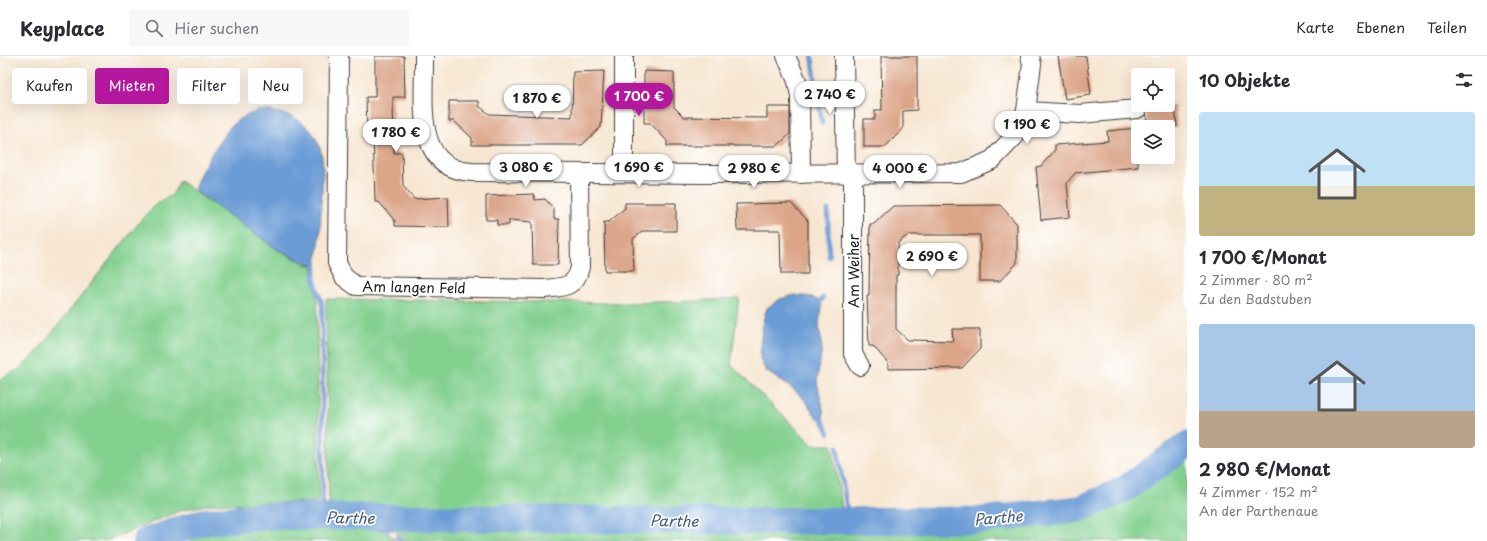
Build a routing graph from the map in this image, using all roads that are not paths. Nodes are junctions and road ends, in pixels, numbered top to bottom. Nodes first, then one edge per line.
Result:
1 (339, 56) edge
2 (424, 56) edge
3 (624, 56) edge
4 (786, 56) edge
5 (844, 56) edge
6 (1030, 56) edge
7 (1131, 110) edge
8 (1026, 111) junction
9 (579, 173) junction
10 (624, 173) junction
11 (801, 174) junction
12 (849, 174) junction
13 (860, 366) dead end

1 - 9 street, Am langen Feld
2 - 9 street
3 - 10 street
4 - 11 street
5 - 12 street, Am Weiher
6 - 8 street
7 - 8 street
8 - 12 street
9 - 10 street
10 - 11 street
11 - 12 street
12 - 13 street, Am Weiher

